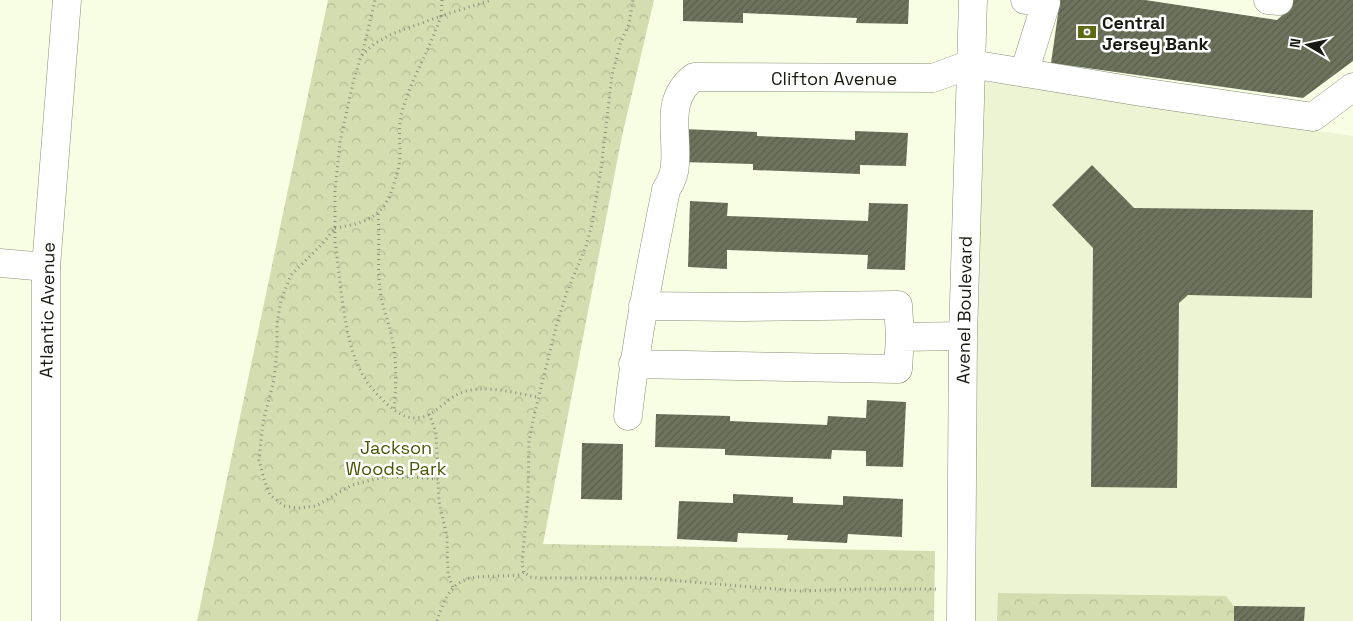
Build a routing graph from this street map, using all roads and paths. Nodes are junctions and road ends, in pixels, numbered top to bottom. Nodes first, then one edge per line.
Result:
1 (67, 0) edge
2 (375, 0) edge
3 (442, 0) edge
4 (491, 0) edge
5 (633, 0) edge
6 (973, 0) edge
7 (1268, 0) edge
8 (1279, 0) edge
9 (1039, 1) edge
10 (441, 16) junction
11 (361, 56) junction
12 (971, 64) junction
13 (1024, 73) junction
14 (1353, 87) edge
15 (378, 214) junction
16 (335, 228) junction
17 (0, 263) edge
18 (46, 268) junction
19 (643, 306) junction
20 (963, 336) junction
21 (900, 337) junction
22 (633, 364) junction
23 (538, 397) junction
24 (394, 411) junction
25 (429, 414) junction
26 (628, 416) dead end
27 (438, 479) junction
28 (524, 572) junction
29 (453, 588) junction
30 (962, 590) junction
31 (46, 621) edge
32 (437, 621) edge
33 (962, 621) edge

1 - 18 street, Atlantic Avenue
2 - 11 path
3 - 10 path
4 - 10 path
5 - 23 path
6 - 12 street, Avenel Boulevard
7 - 8 street
9 - 13 street
10 - 11 path
10 - 15 path
11 - 16 path
12 - 13 street
12 - 19 street, Clifton Avenue
12 - 20 street, Avenel Boulevard
13 - 14 street
15 - 16 path
15 - 24 path
16 - 24 path
16 - 27 path
17 - 18 street
18 - 31 street, Atlantic Avenue
19 - 21 street
19 - 22 street
20 - 21 street
20 - 30 street, Avenel Boulevard
21 - 22 street
22 - 26 street
23 - 25 path
23 - 28 path
24 - 25 path
25 - 27 path
27 - 29 path
28 - 29 path
28 - 30 path
29 - 32 path
30 - 33 street, Avenel Boulevard

